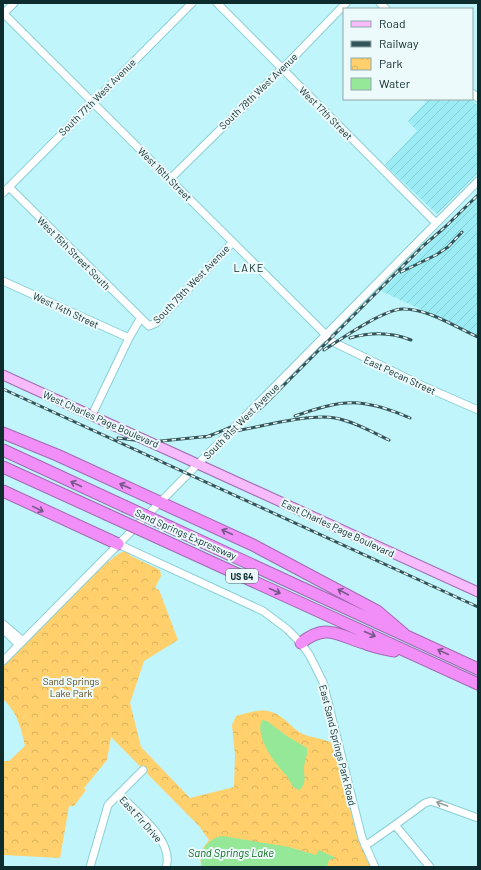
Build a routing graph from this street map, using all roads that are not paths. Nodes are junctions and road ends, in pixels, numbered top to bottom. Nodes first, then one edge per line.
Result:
1 (14, 3) edge
2 (192, 3) edge
3 (217, 3) edge
4 (346, 3) edge
5 (3, 13) edge
6 (281, 68) junction
7 (92, 101) junction
8 (170, 179) junction
9 (478, 181) edge
10 (9, 187) junction
11 (3, 192) edge
12 (436, 223) junction
13 (233, 242) junction
14 (3, 281) edge
15 (140, 319) junction
16 (326, 334) junction
17 (128, 338) junction
18 (3, 375) edge
19 (478, 410) edge
20 (92, 415) junction
21 (3, 433) edge
22 (3, 450) edge
23 (198, 463) junction
24 (3, 467) edge
25 (3, 491) edge
26 (161, 502) junction
27 (118, 544) junction
28 (478, 592) edge
29 (3, 624) edge
30 (3, 629) edge
31 (404, 634) junction
32 (21, 643) junction
33 (301, 644) junction
34 (421, 658) junction
35 (3, 660) edge
36 (478, 669) edge
37 (478, 684) edge
38 (143, 770) dead end
39 (119, 794) junction
40 (478, 818) edge
41 (395, 825) junction
42 (365, 846) junction
43 (90, 867) edge
44 (166, 867) edge
45 (375, 867) edge
46 (430, 867) edge

1 - 5 street
2 - 7 street, South 77th West Avenue
3 - 6 street, West 17th Street
4 - 6 street, South 78th West Avenue
5 - 7 street, West 16th Street
6 - 8 street, South 78th West Avenue
6 - 12 street, West 17th Street
7 - 8 street, West 16th Street
7 - 10 street, South 77th West Avenue
8 - 13 street, West 16th Street
9 - 12 street, South 81st West Avenue
10 - 11 street, South 77th West Avenue
10 - 15 street, West 15th Street South
12 - 16 street, South 81st West Avenue
13 - 15 street, South 79th West Avenue
13 - 16 street, West 16th Street
14 - 17 street, West 14th Street
15 - 17 street, South 79th West Avenue
16 - 19 street, East Pecan Street
16 - 23 street, South 81st West Avenue
17 - 20 street, South 79th West Avenue
18 - 20 main road, West Charles Page Boulevard
20 - 23 main road, West Charles Page Boulevard
26 -> 21 highway
31 -> 22 highway, Sand Springs Expressway / US 64, bridge
23 - 26 street, South 81st West Avenue
23 - 28 main road, East Charles Page Boulevard
24 -> 34 highway, Sand Springs Expressway / US 64, bridge
25 -> 27 highway
26 - 27 street, South 81st West Avenue
31 -> 26 highway
27 - 32 street, South 81st West Avenue
27 - 33 street, East Sand Springs Park Road
29 - 32 street
30 - 32 street
36 -> 31 highway, Sand Springs Expressway / US 64
32 - 35 street, South 81st West Avenue
33 - 34 highway
33 - 42 street, East Sand Springs Park Road
34 - 37 highway, Sand Springs Expressway / US 64
38 - 39 street
39 - 43 street
39 - 44 street, East Fir Drive
40 -> 41 street
41 - 42 street
41 - 46 street
42 - 45 street, East Sand Springs Park Road

